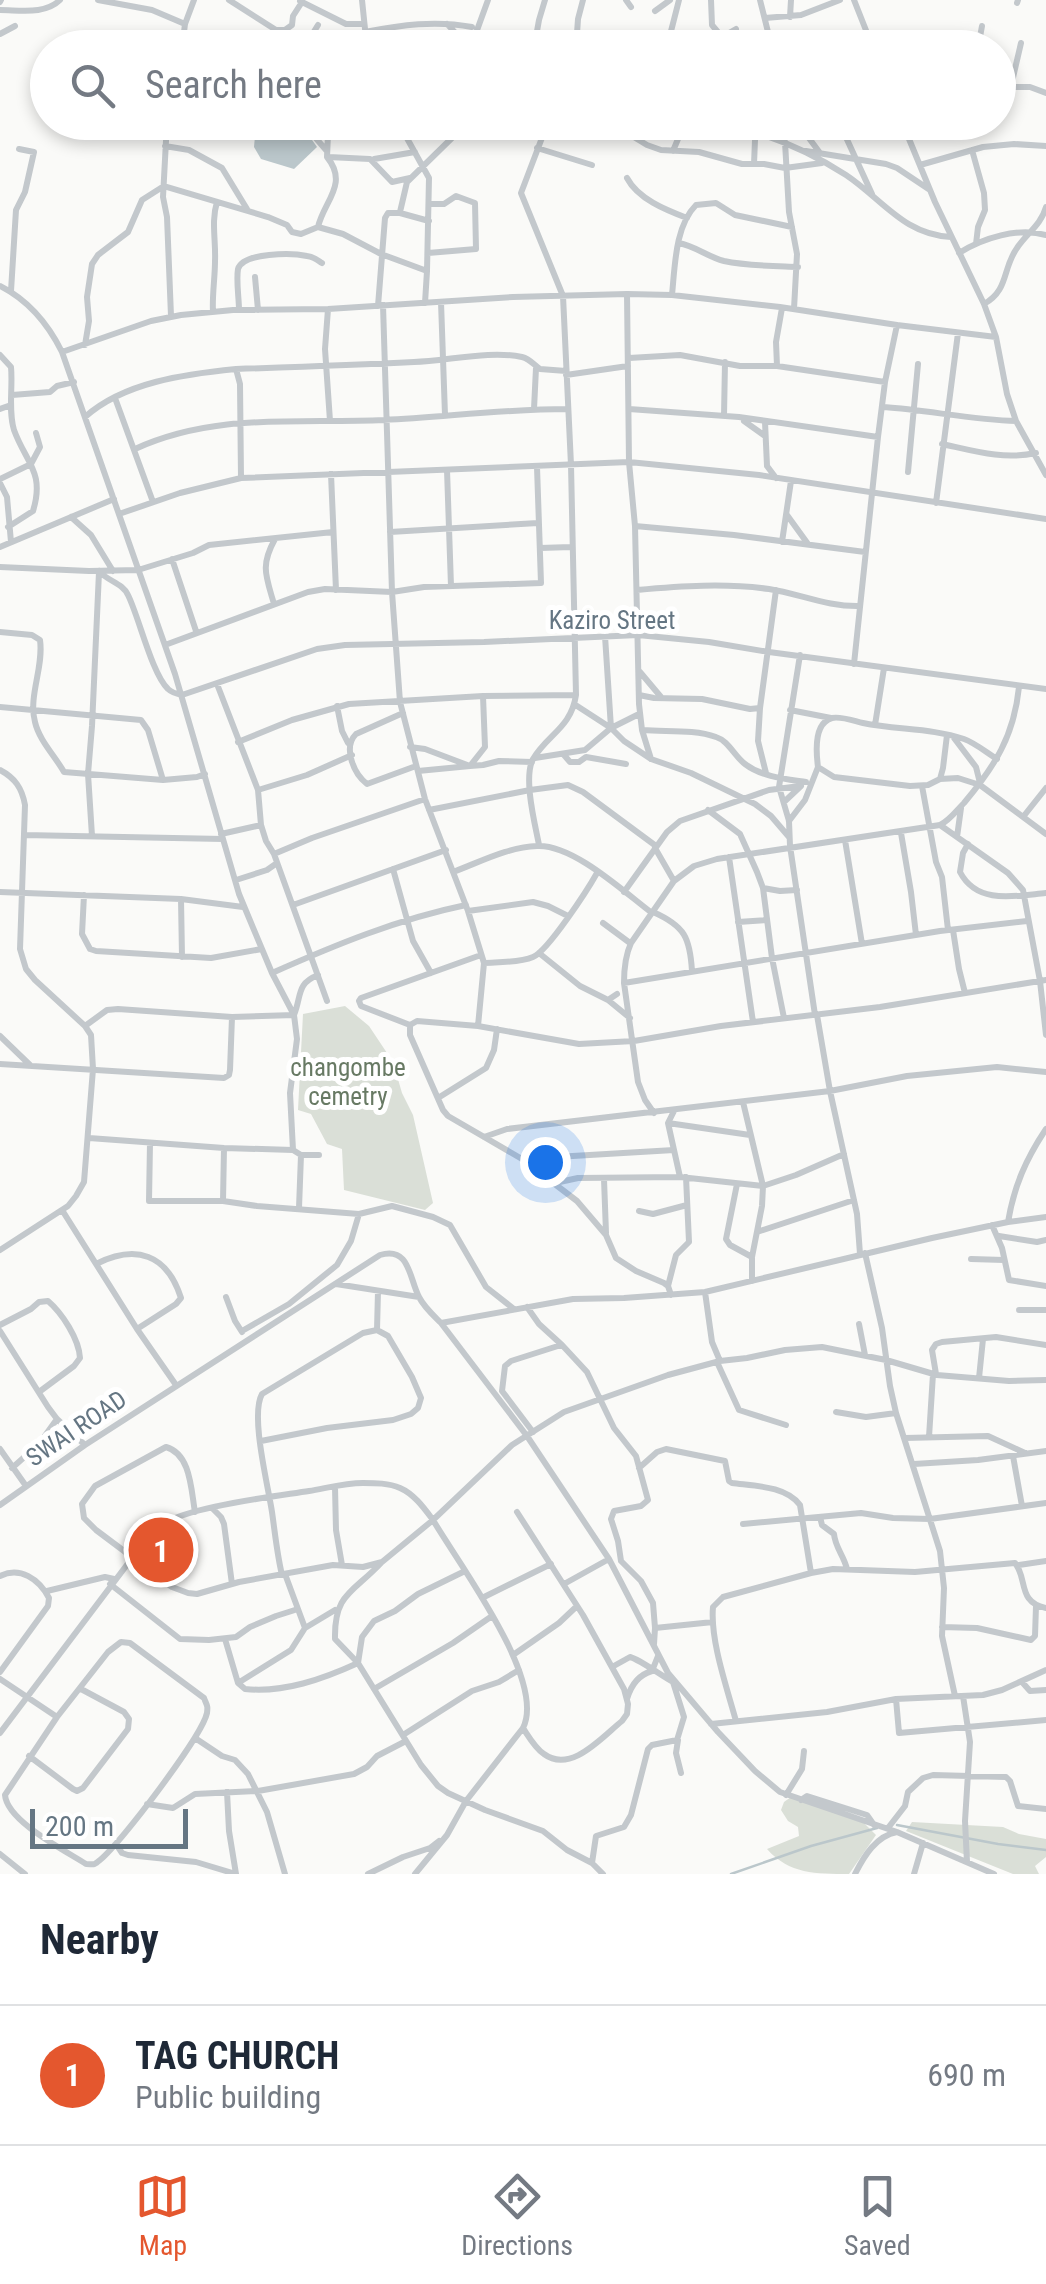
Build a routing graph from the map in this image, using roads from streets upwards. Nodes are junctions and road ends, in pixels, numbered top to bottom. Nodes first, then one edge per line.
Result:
1 (60, 0) edge
2 (98, 0) edge
3 (194, 0) edge
4 (229, 0) edge
5 (362, 0) edge
6 (488, 0) edge
7 (546, 0) edge
8 (582, 0) edge
9 (670, 0) edge
10 (679, 0) edge
11 (711, 0) edge
12 (760, 0) edge
13 (790, 0) edge
14 (840, 0) edge
15 (854, 0) edge
16 (300, 1) edge
17 (118, 2) edge
18 (155, 2) edge
19 (145, 8) junction
20 (0, 10) edge
21 (655, 11) dead end
22 (163, 13) junction
23 (790, 17) junction
24 (765, 18) junction
25 (446, 23) junction
26 (186, 24) junction
27 (318, 25) dead end
28 (15, 26) dead end
29 (982, 26) dead end
30 (472, 27) dead end
31 (364, 28) junction
32 (185, 30) edge
33 (285, 30) joint
34 (315, 30) edge
35 (453, 30) edge
36 (477, 30) edge
37 (537, 30) edge
38 (577, 30) edge
39 (671, 30) edge
40 (716, 30) edge
41 (768, 30) edge
42 (865, 30) edge
43 (981, 30) edge
44 (0, 34) edge
45 (1020, 43) dead end
46 (1016, 62) edge
47 (1016, 86) edge
48 (1046, 93) edge
49 (166, 140) edge
50 (316, 140) edge
51 (328, 140) edge
52 (408, 140) edge
53 (450, 140) edge
54 (541, 140) edge
55 (640, 140) edge
56 (678, 140) edge
57 (753, 140) edge
58 (781, 140) edge
59 (810, 140) edge
60 (848, 140) edge
61 (910, 140) edge
62 (785, 142) junction
63 (165, 146) junction
64 (1046, 146) edge
65 (538, 148) junction
66 (19, 150) dead end
67 (800, 150) junction
68 (972, 150) junction
69 (673, 151) junction
70 (415, 152) junction
71 (327, 154) junction
72 (820, 154) junction
73 (857, 158) junction
74 (372, 160) junction
75 (824, 163) junction
76 (592, 164) dead end
77 (754, 164) junction
78 (920, 165) junction
79 (423, 166) junction
80 (785, 168) junction
81 (410, 178) junction
82 (628, 178) dead end
83 (164, 186) junction
84 (930, 190) junction
85 (873, 196) junction
86 (217, 202) junction
87 (430, 204) junction
88 (1046, 208) edge
89 (248, 210) junction
90 (400, 213) junction
91 (687, 218) junction
92 (430, 221) junction
93 (318, 227) junction
94 (792, 227) junction
95 (1032, 231) junction
96 (1046, 235) edge
97 (951, 237) junction
98 (678, 243) junction
99 (976, 244) junction
100 (428, 253) junction
101 (958, 253) junction
102 (381, 254) junction
103 (322, 263) dead end
104 (798, 267) junction
105 (427, 270) junction
106 (255, 277) dead end
107 (0, 286) edge
108 (11, 291) junction
109 (627, 294) junction
110 (672, 295) junction
111 (563, 296) junction
112 (425, 302) junction
113 (442, 302) junction
114 (984, 304) junction
115 (380, 306) junction
116 (328, 308) junction
117 (782, 308) junction
118 (794, 309) junction
119 (239, 310) junction
120 (258, 310) junction
121 (213, 312) junction
122 (171, 316) junction
123 (897, 325) junction
124 (958, 333) junction
125 (996, 337) junction
126 (84, 345) junction
127 (62, 352) junction
128 (0, 354) edge
129 (442, 359) junction
130 (385, 362) junction
131 (628, 362) junction
132 (725, 362) junction
133 (918, 364) dead end
134 (326, 365) junction
135 (778, 366) junction
136 (536, 368) junction
137 (236, 370) junction
138 (566, 373) junction
139 (74, 382) junction
140 (885, 382) junction
141 (12, 395) junction
142 (114, 398) junction
143 (11, 405) junction
144 (883, 407) junction
145 (0, 409) edge
146 (534, 409) junction
147 (567, 409) junction
148 (630, 409) junction
149 (913, 409) junction
150 (445, 415) junction
151 (948, 415) junction
152 (724, 416) junction
153 (86, 417) junction
154 (738, 417) junction
155 (330, 420) junction
156 (386, 420) junction
157 (1016, 420) junction
158 (240, 422) junction
159 (765, 422) junction
160 (36, 432) dead end
161 (765, 436) junction
162 (878, 437) junction
163 (942, 444) junction
164 (135, 449) junction
165 (1036, 454) junction
166 (629, 462) junction
167 (32, 464) junction
168 (571, 465) junction
169 (767, 466) junction
170 (537, 468) junction
171 (447, 470) junction
172 (389, 472) junction
173 (908, 472) dead end
174 (330, 474) junction
175 (759, 475) junction
176 (1046, 475) edge
177 (241, 478) junction
178 (777, 479) junction
179 (0, 481) edge
180 (791, 481) junction
181 (871, 494) junction
182 (114, 499) junction
183 (153, 502) junction
184 (936, 503) junction
185 (119, 514) junction
186 (786, 514) junction
187 (72, 517) junction
188 (1046, 519) edge
189 (538, 524) junction
190 (635, 526) junction
191 (8, 527) junction
192 (449, 529) junction
193 (333, 532) junction
194 (390, 532) junction
195 (275, 539) junction
196 (11, 542) junction
197 (782, 542) junction
198 (808, 544) junction
199 (0, 546) edge
200 (572, 547) junction
201 (540, 548) junction
202 (865, 552) junction
203 (172, 559) junction
204 (0, 566) edge
205 (114, 570) junction
206 (138, 570) junction
207 (99, 571) junction
208 (452, 586) junction
209 (336, 590) junction
210 (637, 590) junction
211 (776, 590) junction
212 (392, 592) junction
213 (274, 604) junction
214 (860, 606) junction
215 (140, 625) junction
216 (158, 629) junction
217 (196, 631) junction
218 (0, 632) edge
219 (638, 635) junction
220 (605, 636) junction
221 (574, 638) junction
222 (164, 644) junction
223 (396, 644) junction
224 (769, 652) junction
225 (800, 656) junction
226 (854, 664) junction
227 (884, 668) junction
228 (640, 672) junction
229 (217, 684) junction
230 (1019, 687) junction
231 (1046, 689) edge
232 (639, 694) junction
233 (182, 696) junction
234 (483, 696) junction
235 (662, 698) junction
236 (575, 700) junction
237 (400, 702) junction
238 (337, 706) junction
239 (0, 707) edge
240 (760, 708) junction
241 (33, 710) junction
242 (790, 710) junction
243 (402, 713) junction
244 (639, 714) junction
245 (93, 717) junction
246 (832, 718) junction
247 (875, 725) junction
248 (611, 728) junction
249 (642, 730) junction
250 (950, 735) junction
251 (238, 742) junction
252 (349, 744) junction
253 (410, 747) junction
254 (583, 755) junction
255 (352, 756) junction
256 (651, 759) junction
257 (997, 759) junction
258 (533, 760) junction
259 (626, 764) dead end
260 (470, 766) junction
261 (818, 767) junction
262 (417, 769) junction
263 (0, 770) edge
264 (88, 774) junction
265 (205, 774) junction
266 (766, 774) junction
267 (828, 774) junction
268 (940, 778) junction
269 (163, 780) junction
270 (779, 782) junction
271 (806, 783) junction
272 (980, 784) junction
273 (922, 786) junction
274 (1046, 788) edge
275 (258, 790) junction
276 (530, 790) junction
277 (425, 798) junction
278 (744, 799) junction
279 (784, 802) junction
280 (961, 806) junction
281 (429, 810) junction
282 (708, 810) junction
283 (1024, 816) junction
284 (789, 821) junction
285 (262, 825) junction
286 (940, 825) junction
287 (930, 828) junction
288 (901, 833) junction
289 (1046, 834) edge
290 (24, 836) junction
291 (92, 836) junction
292 (222, 836) junction
293 (957, 837) junction
294 (846, 840) junction
295 (790, 842) junction
296 (968, 844) junction
297 (539, 845) junction
298 (656, 847) junction
299 (446, 850) junction
300 (750, 854) junction
301 (729, 858) junction
302 (276, 859) junction
303 (393, 870) junction
304 (453, 872) junction
305 (597, 872) junction
306 (236, 880) junction
307 (674, 881) junction
308 (763, 888) junction
309 (798, 890) junction
310 (0, 892) edge
311 (22, 892) junction
312 (624, 892) junction
313 (1046, 892) edge
314 (84, 895) junction
315 (1025, 895) junction
316 (181, 899) junction
317 (293, 905) junction
318 (244, 907) junction
319 (467, 908) junction
320 (652, 912) junction
321 (568, 916) junction
322 (407, 920) junction
323 (767, 920) junction
324 (1027, 921) junction
325 (738, 922) junction
326 (602, 923) dead end
327 (951, 930) junction
328 (916, 935) junction
329 (630, 943) junction
330 (862, 944) junction
331 (262, 949) junction
332 (540, 953) junction
333 (806, 953) junction
334 (312, 955) junction
335 (182, 956) junction
336 (772, 958) junction
337 (482, 959) junction
338 (743, 963) junction
339 (431, 972) junction
340 (692, 972) junction
341 (272, 973) junction
342 (318, 976) junction
343 (1043, 981) edge
344 (624, 984) junction
345 (617, 994) dead end
346 (965, 994) junction
347 (284, 995) junction
348 (608, 1000) junction
349 (327, 1001) dead end
350 (294, 1015) junction
351 (816, 1015) junction
352 (273, 1016) junction
353 (232, 1017) junction
354 (630, 1018) junction
355 (784, 1018) junction
356 (753, 1022) junction
357 (410, 1024) junction
358 (85, 1026) junction
359 (478, 1026) junction
360 (497, 1029) junction
361 (1046, 1035) edge
362 (0, 1036) edge
363 (634, 1041) junction
364 (0, 1064) edge
365 (1046, 1064) edge
366 (30, 1065) junction
367 (93, 1069) junction
368 (1046, 1072) edge
369 (830, 1091) junction
370 (438, 1098) junction
371 (743, 1102) junction
372 (674, 1111) junction
373 (654, 1113) junction
374 (668, 1123) junction
375 (1046, 1129) edge
376 (750, 1134) junction
377 (88, 1138) junction
378 (482, 1138) junction
379 (150, 1143) junction
380 (224, 1148) junction
381 (292, 1150) junction
382 (674, 1150) junction
383 (844, 1154) junction
384 (301, 1155) junction
385 (319, 1155) dead end
386 (522, 1160) junction
387 (683, 1177) junction
388 (604, 1179) junction
389 (554, 1183) junction
390 (737, 1184) junction
391 (763, 1186) junction
392 (854, 1200) junction
393 (223, 1201) junction
394 (688, 1205) junction
395 (299, 1208) junction
396 (62, 1210) junction
397 (639, 1211) dead end
398 (359, 1214) junction
399 (1046, 1218) edge
400 (1008, 1222) junction
401 (992, 1225) junction
402 (758, 1232) junction
403 (606, 1234) junction
404 (998, 1236) junction
405 (1042, 1241) edge
406 (1046, 1248) edge
407 (0, 1250) edge
408 (863, 1254) junction
409 (752, 1257) junction
410 (971, 1259) dead end
411 (1004, 1260) junction
412 (96, 1264) junction
413 (752, 1282) junction
414 (335, 1284) junction
415 (1046, 1286) edge
416 (378, 1290) junction
417 (670, 1290) junction
418 (705, 1292) junction
419 (419, 1296) junction
420 (226, 1298) dead end
421 (527, 1306) junction
422 (514, 1308) junction
423 (1019, 1310) dead end
424 (1046, 1310) edge
425 (440, 1323) junction
426 (859, 1324) dead end
427 (0, 1328) edge
428 (137, 1330) junction
429 (377, 1330) junction
430 (242, 1332) junction
431 (983, 1339) junction
432 (247, 1340) junction
433 (562, 1345) junction
434 (1046, 1345) edge
435 (865, 1356) junction
436 (886, 1360) junction
437 (718, 1361) junction
438 (934, 1374) junction
439 (979, 1378) junction
440 (1046, 1380) edge
441 (176, 1385) junction
442 (39, 1392) junction
443 (598, 1399) junction
444 (836, 1412) dead end
445 (896, 1413) junction
446 (58, 1419) junction
447 (786, 1425) dead end
448 (530, 1434) junction
449 (929, 1437) junction
450 (905, 1438) junction
451 (261, 1441) junction
452 (85, 1445) junction
453 (0, 1449) edge
454 (1046, 1450) edge
455 (1026, 1454) junction
456 (1013, 1456) junction
457 (914, 1464) junction
458 (12, 1468) junction
459 (639, 1468) junction
460 (26, 1486) junction
461 (335, 1487) junction
462 (269, 1497) junction
463 (1046, 1503) edge
464 (0, 1504) edge
465 (1022, 1506) junction
466 (212, 1508) junction
467 (195, 1512) junction
468 (517, 1512) dead end
469 (820, 1517) junction
470 (803, 1519) junction
471 (930, 1519) junction
472 (433, 1520) junction
473 (743, 1524) dead end
474 (132, 1558) junction
475 (609, 1559) junction
476 (1046, 1561) edge
477 (382, 1562) junction
478 (552, 1564) junction
479 (342, 1565) junction
480 (1019, 1565) junction
481 (847, 1569) junction
482 (943, 1570) junction
483 (465, 1572) junction
484 (810, 1573) junction
485 (284, 1575) junction
486 (0, 1576) edge
487 (112, 1582) junction
488 (232, 1584) junction
489 (564, 1584) junction
490 (46, 1592) junction
491 (482, 1598) junction
492 (577, 1606) junction
493 (1036, 1606) junction
494 (1046, 1608) edge
495 (298, 1610) junction
496 (336, 1610) junction
497 (492, 1616) junction
498 (713, 1622) junction
499 (942, 1627) junction
500 (305, 1628) junction
501 (656, 1628) junction
502 (226, 1639) junction
503 (654, 1646) junction
504 (513, 1656) junction
505 (658, 1656) junction
506 (358, 1663) junction
507 (612, 1668) junction
508 (519, 1670) junction
509 (1046, 1670) edge
510 (652, 1671) junction
511 (0, 1672) edge
512 (0, 1680) edge
513 (1022, 1682) junction
514 (238, 1683) junction
515 (677, 1684) junction
516 (80, 1688) junction
517 (374, 1688) junction
518 (1046, 1690) edge
519 (959, 1696) junction
520 (26, 1698) junction
521 (896, 1698) junction
522 (627, 1700) junction
523 (56, 1718) junction
524 (1046, 1720) edge
525 (736, 1721) junction
526 (710, 1724) junction
527 (967, 1726) junction
528 (524, 1728) junction
529 (0, 1733) edge
530 (680, 1734) junction
531 (195, 1738) junction
532 (405, 1738) junction
533 (804, 1751) dead end
534 (29, 1756) junction
535 (682, 1773) dead end
536 (966, 1775) junction
537 (228, 1792) junction
538 (258, 1792) junction
539 (786, 1795) junction
540 (466, 1801) junction
541 (147, 1804) junction
542 (1046, 1809) edge
543 (888, 1828) junction
544 (897, 1832) junction
545 (447, 1835) junction
546 (923, 1843) junction
547 (116, 1844) junction
548 (0, 1854) edge
549 (98, 1862) junction
550 (967, 1862) junction
551 (592, 1863) junction
552 (25, 1874) edge
553 (100, 1874) edge
554 (236, 1874) edge
555 (285, 1874) edge
556 (368, 1874) edge
557 (415, 1874) edge
558 (603, 1874) edge
559 (855, 1874) edge
560 (914, 1874) edge
561 (994, 1874) edge

1 - 20 street
2 - 17 street
3 - 26 street
4 - 33 street
5 - 31 street
6 - 36 street
7 - 37 street
8 - 38 street
9 - 21 street
10 - 39 street
11 - 40 street
12 - 24 street
13 - 23 street
14 - 23 street
15 - 42 street
16 - 31 street
16 - 33 street
17 - 19 street
18 - 19 street
18 - 22 street
19 - 22 street
22 - 26 street
23 - 24 street
24 - 41 street
25 - 30 street
25 - 31 street
25 - 35 street
26 - 32 street
27 - 34 street
28 - 44 street
29 - 43 street
45 - 46 street
47 - 48 street
49 - 63 street
50 - 71 street
51 - 71 street
52 - 70 street
53 - 79 street
54 - 65 street
55 - 69 street
56 - 69 street
57 - 77 street
58 - 62 street
59 - 72 street
60 - 73 street
61 - 78 street
62 - 67 street
62 - 80 street
63 - 83 street
63 - 89 street
64 - 68 street
65 - 76 street
65 - 111 street
66 - 108 street
67 - 72 street
67 - 75 street
68 - 78 street
68 - 99 street
69 - 77 street
70 - 74 street
70 - 79 street
71 - 74 street
71 - 93 street
72 - 73 street
73 - 84 street
73 - 85 street
74 - 81 street
75 - 80 street
75 - 85 street
77 - 80 street
78 - 84 street
79 - 81 street
79 - 87 street
80 - 94 street
81 - 90 street
82 - 91 street
83 - 86 street
83 - 122 street
83 - 126 street
84 - 97 street
85 - 97 street
86 - 89 street
86 - 121 street
87 - 92 street
87 - 100 street
88 - 95 street
89 - 93 street
90 - 92 street
90 - 102 street
91 - 94 street
91 - 98 street
92 - 100 street
93 - 102 street
94 - 104 street
95 - 96 street
95 - 99 street
95 - 114 street
97 - 101 street
98 - 104 street
98 - 110 street
99 - 101 street
100 - 105 street
101 - 114 street
102 - 105 street
102 - 115 street
103 - 119 street
104 - 118 street
105 - 112 street
106 - 120 street
107 - 108 street
108 - 127 street
109 - 110 street
109 - 111 street
109 - 131 street
110 - 117 street
111 - 113 street
111 - 138 street
112 - 113 street
112 - 115 street
113 - 129 street
114 - 125 street
115 - 116 street
115 - 130 street
116 - 120 street
116 - 134 street
117 - 118 street
117 - 135 street
118 - 123 street
119 - 120 street
119 - 121 street
121 - 122 street
122 - 126 street
123 - 124 street
123 - 140 street
124 - 125 street
124 - 151 street
125 - 157 street
126 - 127 street
127 - 139 street
128 - 141 street
129 - 130 street
129 - 136 street
129 - 150 street
130 - 134 street
130 - 156 street
131 - 132 street
131 - 138 street
131 - 148 street
132 - 135 street
132 - 152 street
133 - 149 street
134 - 137 street
134 - 155 street
135 - 140 street
136 - 138 street
136 - 146 street
137 - 142 street
137 - 158 street
138 - 147 street
139 - 141 street
139 - 153 street
140 - 144 street
141 - 143 street
142 - 153 street
142 - 164 street
143 - 145 street
143 - 167 street
144 - 149 street
144 - 162 street
146 - 147 street
146 - 150 street
147 - 168 street
148 - 152 street
148 - 166 street
149 - 151 street
149 - 173 street
150 - 156 street
151 - 157 street
151 - 163 street
152 - 154 street
153 - 182 street
154 - 159 street
154 - 161 street
155 - 156 street
155 - 158 street
156 - 172 street
157 - 165 street
158 - 164 street
158 - 177 street
159 - 161 street
159 - 162 street
160 - 167 street
161 - 169 street
162 - 181 street
163 - 165 street
163 - 184 street
164 - 183 street
165 - 176 street
166 - 168 street
166 - 175 street
166 - 190 street
167 - 179 street
167 - 191 street
168 - 170 street
168 - 200 street
169 - 175 street
169 - 178 street
170 - 171 street
170 - 189 street
171 - 172 street
171 - 192 street
172 - 174 street
172 - 194 street
174 - 177 street
174 - 193 street
175 - 178 street
177 - 183 street
178 - 180 street
179 - 191 street
180 - 181 street
180 - 186 street
181 - 184 street
181 - 202 street
182 - 185 street
182 - 187 street
183 - 185 street
184 - 188 street
185 - 206 street
186 - 197 street
186 - 198 street
187 - 196 street
187 - 205 street
189 - 192 street
189 - 201 street
190 - 197 street
190 - 210 street
191 - 196 street
192 - 194 street
192 - 208 street
193 - 195 street
193 - 209 street
194 - 212 street
195 - 203 street
195 - 213 street
196 - 199 street
197 - 198 street
198 - 202 street
200 - 201 street
200 - 221 street
201 - 208 street
202 - 214 street
203 - 206 street
203 - 217 street
204 - 207 street
205 - 206 street
205 - 207 street
206 - 216 street
207 - 215 street
207 - 245 street
208 - 212 street
209 - 212 street
209 - 213 street
210 - 211 street
210 - 219 street
211 - 214 street
211 - 224 street
212 - 223 street
213 - 217 street
214 - 226 street
215 - 216 street
215 - 233 street
216 - 222 street
217 - 222 street
218 - 241 street
219 - 220 street, Kaziro Street
219 - 224 street, Kaziro Street
219 - 228 street
220 - 221 street, Kaziro Street
220 - 248 street
221 - 223 street, Kaziro Street
221 - 236 street
222 - 233 street
223 - 229 street, Kaziro Street
223 - 237 street
224 - 225 street, Kaziro Street
224 - 240 street
225 - 226 street, Kaziro Street
225 - 242 street
226 - 227 street, Kaziro Street
227 - 230 street, Kaziro Street
227 - 247 street
228 - 232 street
228 - 235 street
229 - 233 street, Kaziro Street
229 - 251 street
230 - 231 street, Kaziro Street
230 - 257 street
232 - 235 street
232 - 244 street
233 - 265 street
234 - 236 street
234 - 237 street
234 - 260 street
235 - 240 street
236 - 248 street
236 - 258 street
237 - 238 street
237 - 243 street
238 - 251 street
238 - 252 street
239 - 241 street
240 - 266 street
241 - 245 street
241 - 264 street
242 - 246 street
242 - 270 street
243 - 252 street
243 - 253 street
244 - 248 street
244 - 249 street
245 - 264 street
245 - 269 street
246 - 247 street
246 - 261 street
247 - 250 street
248 - 254 street
248 - 256 street
249 - 256 street
249 - 266 street
250 - 257 street
250 - 268 street
250 - 272 street
251 - 275 street
252 - 255 street
253 - 260 street
253 - 262 street
254 - 258 street
254 - 259 street
255 - 262 street
255 - 275 street
256 - 278 street
257 - 272 street
258 - 260 street
258 - 276 street
260 - 262 street
261 - 267 street
261 - 271 street
262 - 277 street
263 - 290 street
264 - 269 street
264 - 291 street
265 - 269 street
265 - 292 street
266 - 270 street
267 - 271 street
267 - 273 street
268 - 272 street
268 - 273 street
270 - 271 street
270 - 278 street
270 - 279 street
271 - 279 street
271 - 284 street
272 - 280 street
272 - 283 street
273 - 287 street
274 - 283 street
275 - 285 street
276 - 281 street
276 - 297 street
276 - 298 street
277 - 281 street
277 - 302 street
278 - 282 street
278 - 295 street
279 - 284 street
280 - 286 street
280 - 293 street
281 - 299 street
282 - 298 street
282 - 300 street
283 - 289 street
284 - 295 street
285 - 292 street
285 - 302 street
286 - 287 street
286 - 293 street
287 - 288 street
287 - 327 street
288 - 294 street
288 - 328 street
290 - 291 street
290 - 311 street
291 - 292 street
292 - 306 street
293 - 296 street
294 - 295 street
294 - 330 street
295 - 300 street
295 - 309 street
296 - 315 street
296 - 315 street
297 - 304 street
297 - 305 street
298 - 307 street
298 - 312 street
299 - 303 street
299 - 304 street
300 - 301 street
300 - 308 street
301 - 307 street
301 - 325 street
302 - 306 street
302 - 317 street
303 - 317 street
303 - 322 street
304 - 319 street
305 - 312 street
305 - 321 street
306 - 318 street
307 - 320 street
308 - 309 street
308 - 323 street
309 - 333 street
310 - 311 street
311 - 314 street
311 - 358 street
312 - 320 street
313 - 315 street
314 - 316 street
314 - 335 street
315 - 324 street
316 - 318 street
316 - 335 street
317 - 334 street
318 - 331 street
319 - 321 street
319 - 322 street
319 - 337 street
320 - 329 street
320 - 340 street
321 - 332 street
322 - 334 street
322 - 339 street
323 - 325 street
323 - 336 street
324 - 327 street
324 - 343 street
325 - 338 street
326 - 329 street
327 - 328 street
327 - 346 street
328 - 330 street
329 - 344 street
330 - 333 street
331 - 335 street
331 - 341 street
332 - 337 street
332 - 348 street
333 - 336 street
333 - 351 street
334 - 341 street
334 - 342 street
336 - 338 street
336 - 355 street
337 - 339 street
337 - 359 street
338 - 340 street
338 - 356 street
339 - 357 street
340 - 344 street
341 - 347 street
342 - 349 street
342 - 350 street
343 - 346 street
343 - 361 street
344 - 354 street
345 - 348 street
346 - 351 street
347 - 350 street
347 - 352 street
348 - 354 street
350 - 352 street
350 - 381 street
351 - 355 street
351 - 369 street
352 - 353 street
353 - 358 street
353 - 367 street
354 - 363 street
355 - 356 street
356 - 363 street
357 - 359 street
357 - 370 street
358 - 367 street
359 - 360 street
360 - 363 street
360 - 370 street
362 - 366 street
363 - 373 street
364 - 366 street
365 - 368 street
366 - 367 street
367 - 377 street
368 - 369 street
369 - 371 street
369 - 383 street
370 - 378 street
371 - 372 street
371 - 376 street
372 - 373 street
372 - 374 street
373 - 378 street
374 - 376 street
374 - 382 street
375 - 400 street
376 - 391 street
377 - 379 street
377 - 396 street
378 - 386 street
379 - 380 street
379 - 393 street
380 - 381 street
380 - 393 street
381 - 384 street
382 - 386 street
382 - 387 street
383 - 391 street
383 - 392 street
384 - 385 street
384 - 395 street
386 - 389 street
387 - 388 street
387 - 390 street
387 - 394 street
388 - 389 street
388 - 403 street
389 - 403 street
390 - 391 street
390 - 409 street
391 - 402 street
392 - 402 street
392 - 408 street
393 - 395 street
394 - 397 street
394 - 417 street
395 - 398 street
396 - 407 street
396 - 412 street
398 - 422 street
398 - 430 street
399 - 400 street
400 - 401 street
401 - 404 street
401 - 408 street
402 - 409 street
403 - 417 street
404 - 405 street
404 - 411 street
405 - 406 street
408 - 413 street
408 - 436 street
409 - 413 street
410 - 411 street
411 - 415 street
412 - 428 street
412 - 428 street
413 - 418 street
414 - 416 street
414 - 419 street, SWAI ROAD
414 - 432 street, SWAI ROAD
416 - 419 street
416 - 429 street
417 - 418 street
417 - 421 street
418 - 437 street
419 - 425 street
420 - 430 street
421 - 422 street
421 - 433 street
422 - 425 street
423 - 424 street
425 - 448 street
426 - 435 street
427 - 442 street
427 - 442 street
428 - 441 street
429 - 451 street
429 - 451 street
430 - 432 street
431 - 434 street
431 - 438 street
431 - 439 street
432 - 441 street, SWAI ROAD
433 - 443 street
433 - 448 street
435 - 436 street
435 - 437 street
436 - 438 street
436 - 445 street
437 - 443 street
437 - 447 street
438 - 439 street
438 - 449 street
439 - 440 street
441 - 452 street, SWAI ROAD
442 - 446 street
443 - 448 street
443 - 459 street
444 - 445 street
445 - 450 street
446 - 452 street
446 - 458 street
448 - 472 street
448 - 475 street
449 - 450 street
449 - 455 street
450 - 457 street
451 - 462 street
452 - 460 street, SWAI ROAD
453 - 458 street
454 - 455 street
455 - 456 street
456 - 457 street
456 - 465 street
457 - 471 street
458 - 460 street
459 - 470 street
459 - 501 street
460 - 464 street, SWAI ROAD
461 - 462 street
461 - 472 street
461 - 479 street
462 - 466 street
462 - 485 street
463 - 465 street
465 - 471 street
466 - 467 street
466 - 488 street
467 - 474 street
467 - 474 street
468 - 478 street
469 - 470 street
469 - 471 street
469 - 481 street
470 - 473 street
470 - 484 street
471 - 482 street
472 - 477 street
472 - 483 street
474 - 487 street
474 - 488 street
475 - 489 street
475 - 503 street
476 - 480 street
477 - 479 street
477 - 496 street
478 - 489 street
478 - 491 street
479 - 485 street
480 - 482 street
480 - 493 street
481 - 482 street
481 - 484 street
482 - 499 street
483 - 491 street
483 - 506 street
484 - 498 street
485 - 488 street
485 - 495 street
486 - 490 street
487 - 490 street
487 - 502 street
487 - 520 street
489 - 492 street
490 - 511 street
491 - 497 street
492 - 504 street
492 - 507 street
493 - 494 street
493 - 499 street
495 - 500 street
495 - 502 street
496 - 500 street
496 - 506 street
497 - 504 street
497 - 517 street
498 - 501 street
498 - 525 street
499 - 519 street
500 - 514 street
501 - 503 street
502 - 514 street
503 - 505 street
504 - 508 street
505 - 510 street
505 - 515 street
506 - 514 street
506 - 517 street
507 - 510 street
507 - 522 street
508 - 528 street
508 - 532 street
509 - 513 street
510 - 515 street
510 - 522 street
512 - 520 street
513 - 518 street
513 - 519 street
515 - 526 street
515 - 530 street
516 - 523 street
516 - 531 street
516 - 534 street
517 - 532 street
519 - 521 street
519 - 527 street
520 - 523 street
520 - 529 street
521 - 525 street
521 - 527 street
522 - 528 street
523 - 534 street
524 - 527 street
525 - 526 street
526 - 539 street
527 - 536 street
528 - 540 street
530 - 535 street
530 - 551 street
531 - 538 street
531 - 541 street
532 - 538 street
532 - 540 street
533 - 539 street
534 - 549 street
536 - 542 street
536 - 543 street
536 - 550 street
537 - 538 street
537 - 541 street
537 - 554 street
538 - 555 street
539 - 543 street
540 - 545 street
540 - 551 street
541 - 547 street
543 - 544 street
544 - 546 street
544 - 559 street
545 - 556 street
545 - 557 street
546 - 550 street
546 - 560 street
547 - 549 street
547 - 554 street
548 - 552 street
549 - 553 street
550 - 561 street
551 - 558 street

